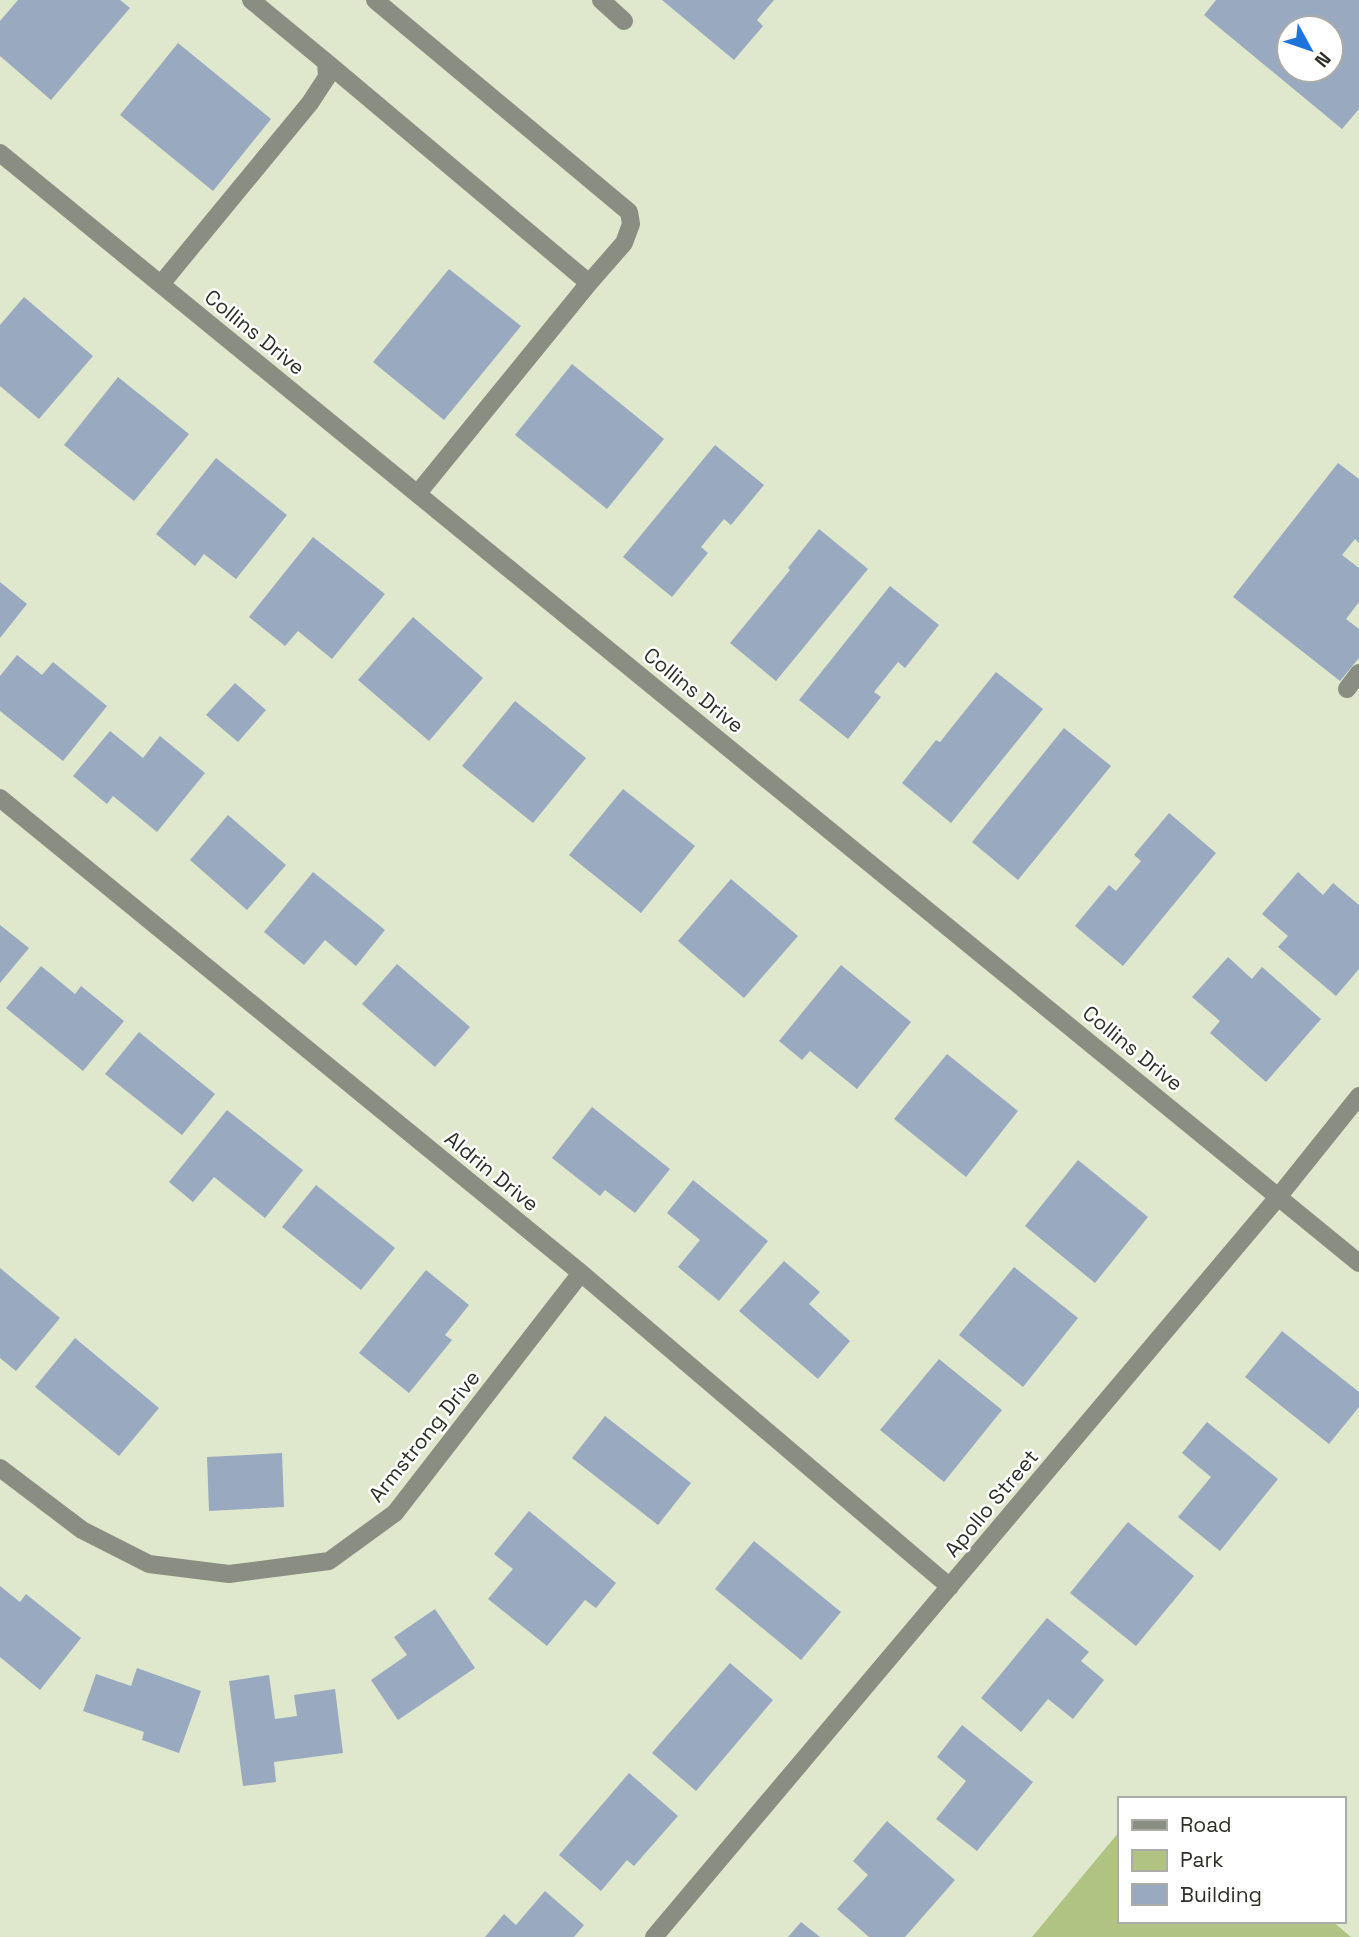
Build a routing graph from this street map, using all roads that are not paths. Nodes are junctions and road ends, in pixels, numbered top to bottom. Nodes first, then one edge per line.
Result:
1 (251, 0) edge
2 (375, 0) edge
3 (601, 0) edge
4 (624, 21) dead end
5 (327, 62) junction
6 (0, 153) edge
7 (589, 283) junction
8 (161, 284) junction
9 (418, 494) junction
10 (1359, 674) edge
11 (1347, 689) dead end
12 (0, 798) edge
13 (1359, 1096) edge
14 (1279, 1196) junction
15 (1359, 1263) edge
16 (582, 1273) junction
17 (0, 1468) edge
18 (950, 1587) junction
19 (654, 1937) edge

1 - 5 street
2 - 7 street
3 - 4 street
5 - 7 street
5 - 8 street
6 - 8 street, Collins Drive
7 - 9 street
8 - 9 street, Collins Drive
9 - 14 street, Collins Drive
10 - 11 street
12 - 16 street, Aldrin Drive
13 - 14 street, Apollo Street
14 - 15 street, Collins Drive
14 - 18 street, Apollo Street
16 - 17 street, Armstrong Drive
16 - 18 street, Aldrin Drive
18 - 19 street, Apollo Street

